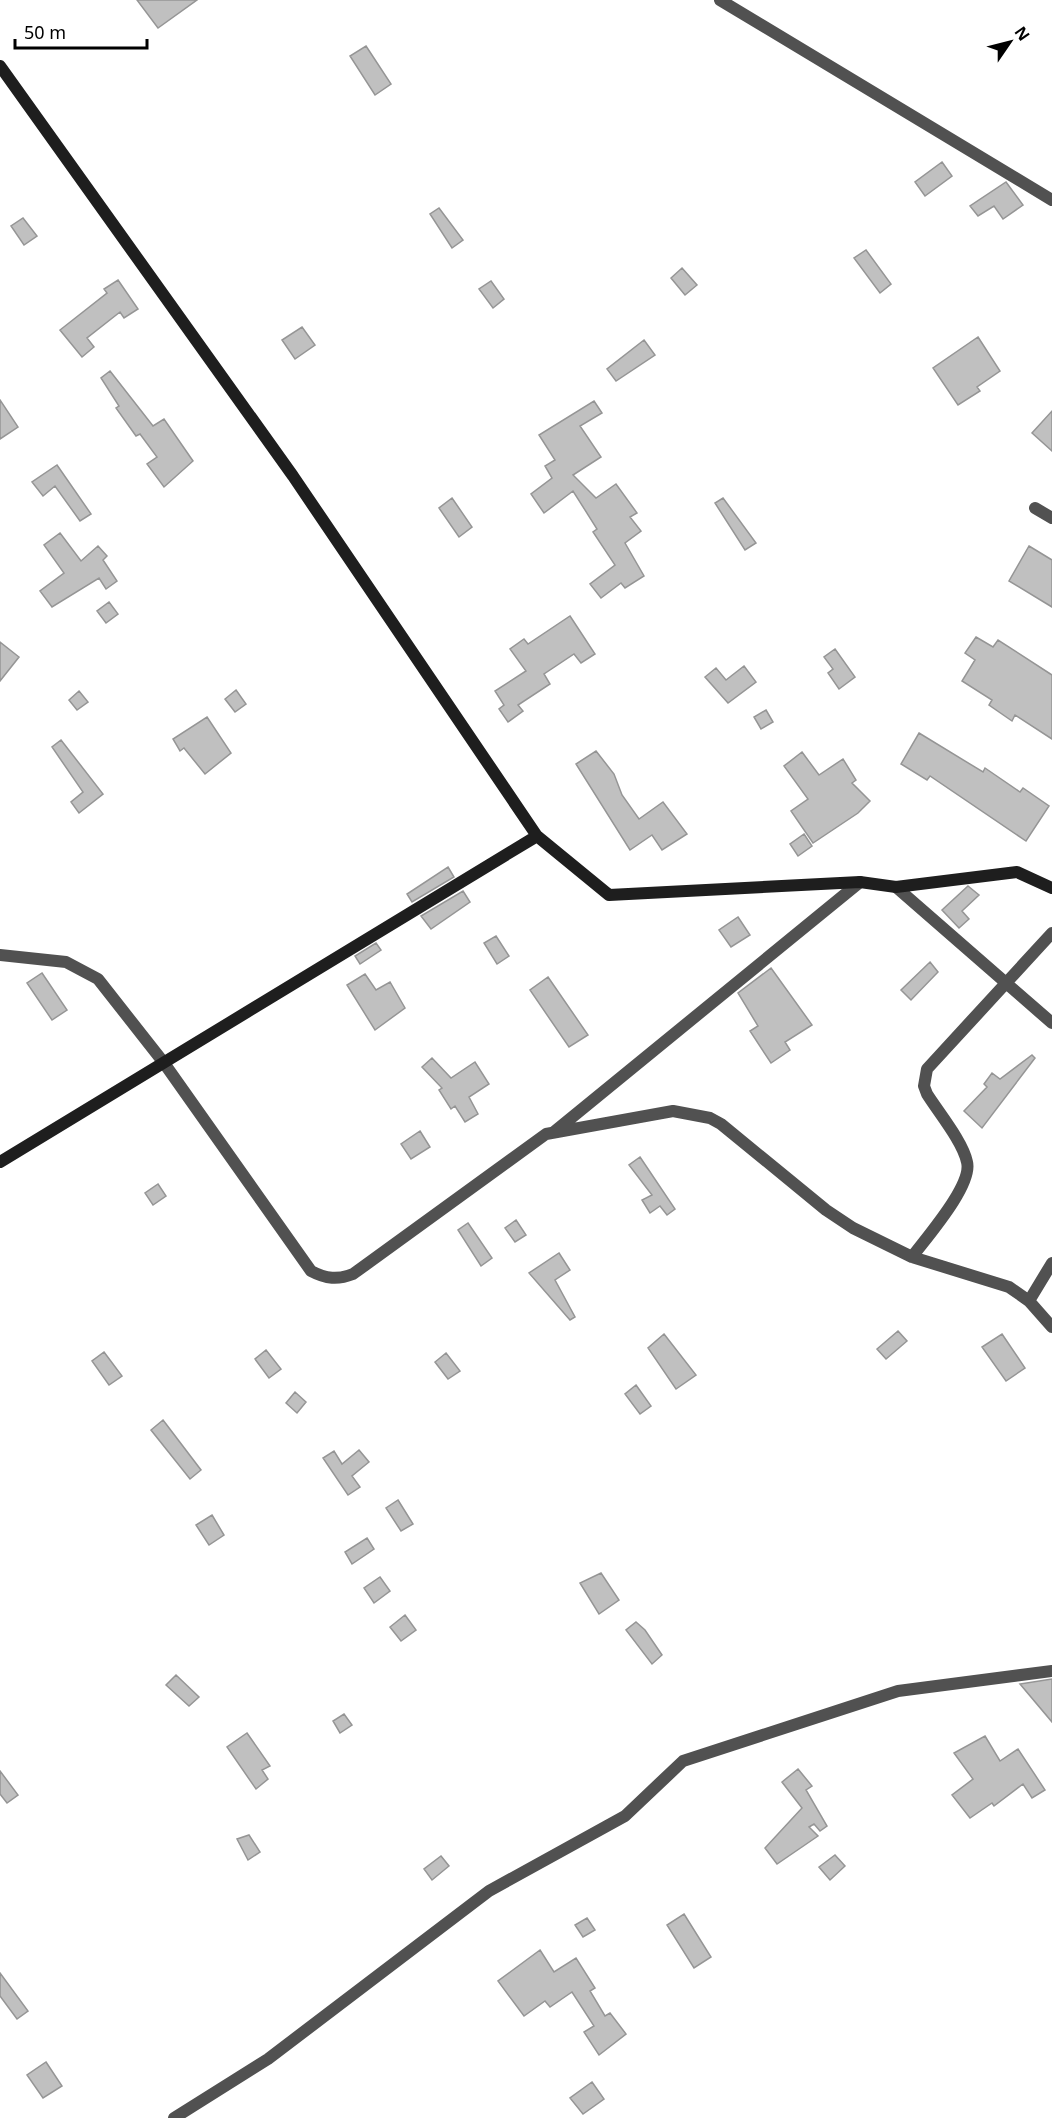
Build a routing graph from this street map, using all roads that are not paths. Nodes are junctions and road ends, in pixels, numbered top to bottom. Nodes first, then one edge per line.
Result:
1 (720, 0) edge
2 (0, 66) edge
3 (1052, 200) edge
4 (1035, 508) dead end
5 (1052, 518) edge
6 (537, 836) junction
7 (860, 882) junction
8 (896, 887) junction
9 (1052, 888) edge
10 (1052, 933) edge
11 (0, 955) edge
12 (1006, 983) junction
13 (1052, 1023) edge
14 (164, 1063) junction
15 (554, 1132) junction
16 (0, 1162) edge
17 (912, 1257) junction
18 (1052, 1263) edge
19 (1029, 1301) junction
20 (1052, 1327) edge
21 (1052, 1671) edge
22 (174, 2118) edge

1 - 3 street
2 - 6 street
4 - 5 street
6 - 7 street
6 - 14 street
7 - 8 street
7 - 15 street
8 - 9 street
8 - 12 street
10 - 12 street
11 - 14 street
12 - 13 street
12 - 17 street
14 - 15 street
14 - 16 street
15 - 17 street
17 - 19 street
18 - 19 street
19 - 20 street
21 - 22 street

